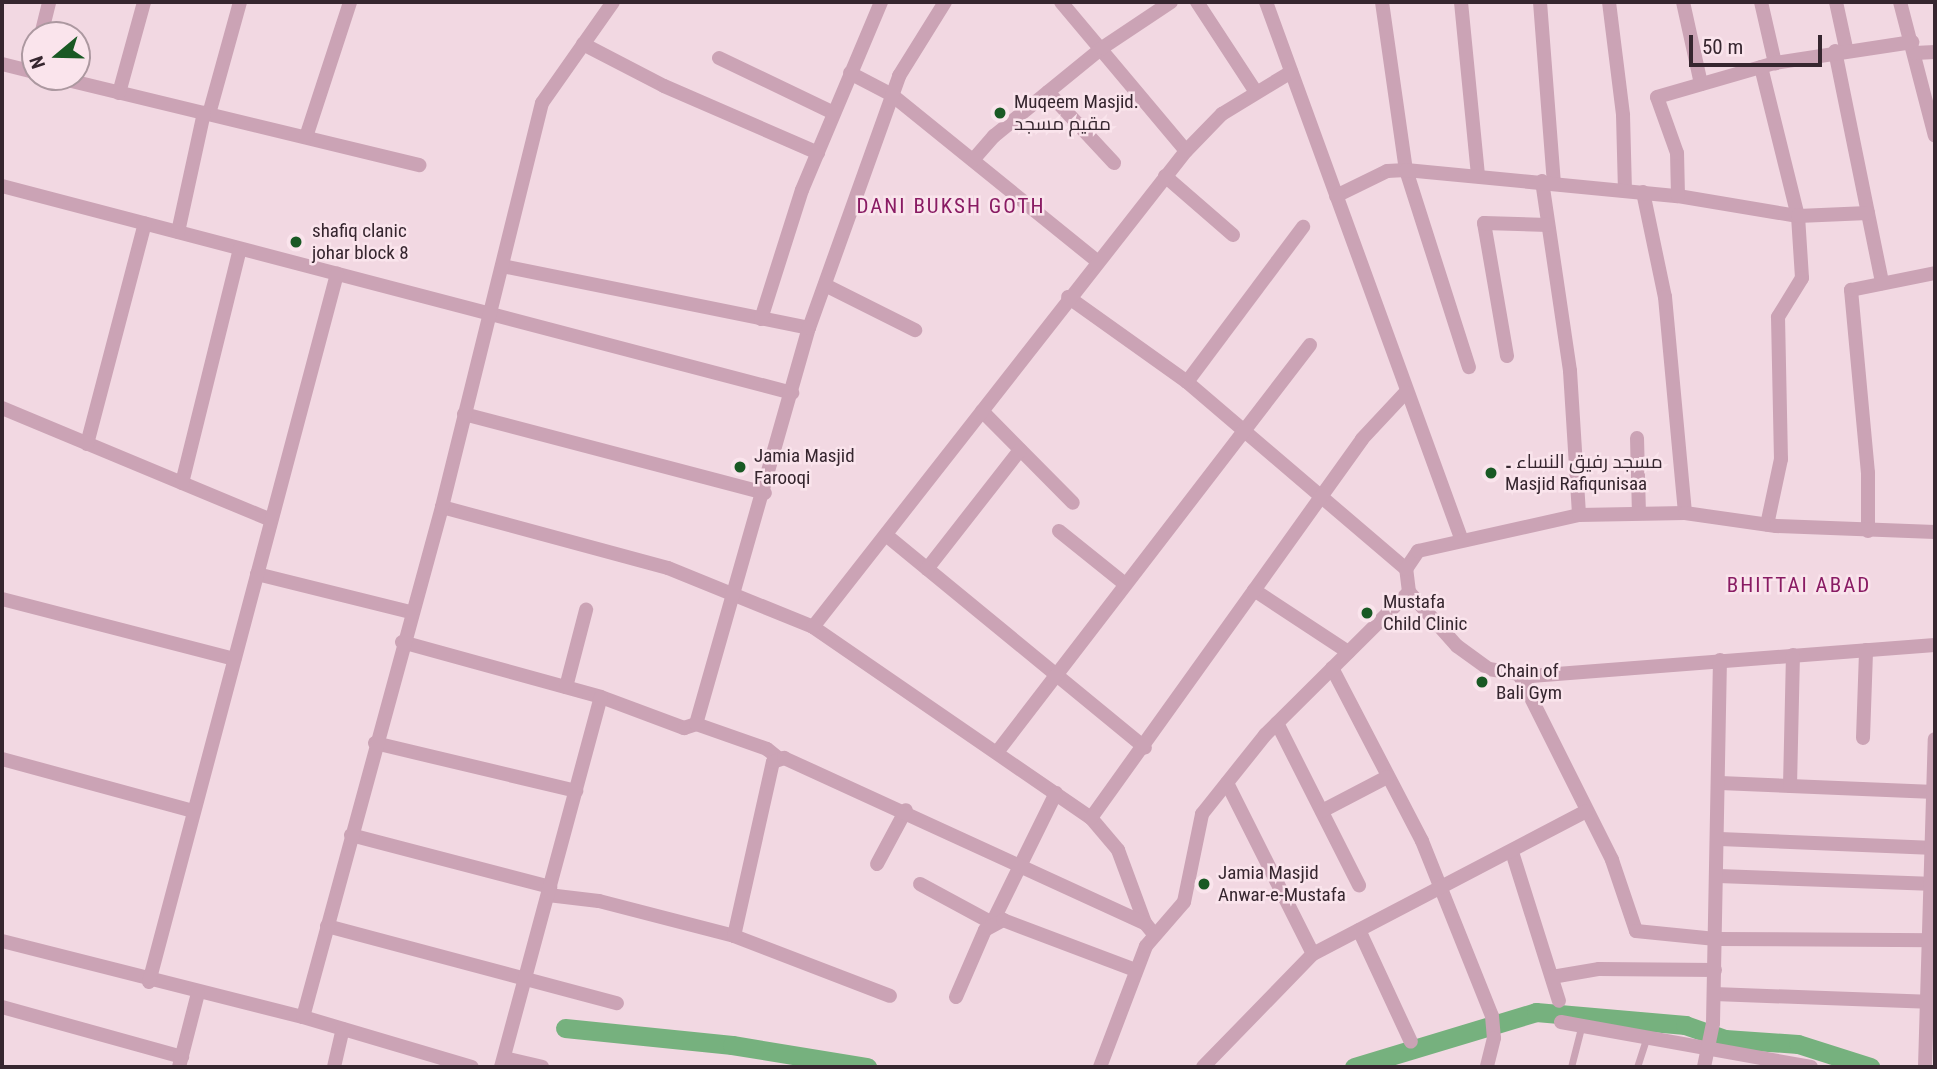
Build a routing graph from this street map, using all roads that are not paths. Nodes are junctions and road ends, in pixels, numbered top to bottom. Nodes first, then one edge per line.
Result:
1 (49, 2) edge
2 (144, 2) edge
3 (240, 2) edge
4 (350, 2) edge
5 (613, 2) edge
6 (881, 2) edge
7 (944, 2) edge
8 (1061, 2) edge
9 (1171, 2) edge
10 (1198, 2) edge
11 (1266, 2) edge
12 (1382, 2) edge
13 (1461, 2) edge
14 (1540, 2) edge
15 (1609, 2) edge
16 (1683, 2) edge
17 (1761, 2) edge
18 (1836, 2) edge
19 (1900, 2) edge
20 (44, 21) edge
21 (583, 44) junction
22 (1914, 47) junction
23 (1102, 48) junction
24 (1840, 50) junction
25 (1935, 52) edge
26 (719, 58) dead end
27 (2, 64) edge
28 (1768, 65) junction
29 (21, 66) edge
30 (1291, 72) junction
31 (850, 74) junction
32 (1701, 84) junction
33 (91, 86) edge
34 (1048, 92) junction
35 (1256, 92) junction
36 (119, 93) junction
37 (892, 95) junction
38 (834, 113) junction
39 (207, 114) junction
40 (1935, 136) edge
41 (306, 137) junction
42 (1186, 151) junction
43 (818, 153) junction
44 (973, 160) junction
45 (1114, 163) dead end
46 (420, 164) dead end
47 (1406, 170) junction
48 (1165, 176) junction
49 (1478, 176) junction
50 (1548, 182) junction
51 (2, 187) edge
52 (1625, 190) junction
53 (1643, 192) junction
54 (1336, 196) junction
55 (1678, 196) junction
56 (1868, 213) junction
57 (1798, 216) junction
58 (145, 223) junction
59 (1548, 225) junction
60 (1303, 227) dead end
61 (178, 232) junction
62 (1233, 235) dead end
63 (240, 248) junction
64 (1097, 261) junction
65 (502, 266) junction
66 (337, 274) junction
67 (1935, 274) edge
68 (1882, 283) junction
69 (824, 285) junction
70 (1068, 297) junction
71 (488, 315) junction
72 (761, 319) junction
73 (809, 328) junction
74 (915, 330) dead end
75 (1310, 345) dead end
76 (1507, 356) dead end
77 (1469, 367) dead end
78 (1187, 383) junction
79 (1406, 392) junction
80 (792, 393) junction
81 (2, 408) edge
82 (982, 411) junction
83 (464, 414) junction
84 (1244, 430) junction
85 (1637, 438) dead end
86 (87, 444) junction
87 (1020, 450) junction
88 (182, 483) junction
89 (765, 493) junction
90 (1322, 496) junction
91 (1073, 503) dead end
92 (442, 507) junction
93 (1639, 513) junction
94 (1685, 513) junction
95 (1578, 515) junction
96 (271, 520) junction
97 (1768, 525) junction
98 (1059, 531) dead end
99 (1868, 531) junction
100 (1935, 531) edge
101 (886, 535) junction
102 (1461, 538) junction
103 (927, 569) junction
104 (1406, 569) junction
105 (257, 573) junction
106 (1125, 584) junction
107 (1254, 590) junction
108 (735, 592) junction
109 (1409, 592) junction
110 (2, 599) edge
111 (586, 610) dead end
112 (411, 612) junction
113 (813, 627) junction
114 (402, 642) junction
115 (1935, 645) edge
116 (1866, 650) junction
117 (1348, 652) junction
118 (1793, 655) junction
119 (234, 659) junction
120 (1720, 660) junction
121 (1332, 668) junction
122 (1519, 674) junction
123 (1054, 677) junction
124 (566, 687) junction
125 (601, 697) junction
126 (1277, 723) junction
127 (696, 724) junction
128 (1863, 738) dead end
129 (1935, 739) edge
130 (375, 743) junction
131 (1145, 748) junction
132 (998, 751) junction
133 (778, 758) junction
134 (2, 759) edge
135 (1387, 777) junction
136 (1227, 783) junction
137 (1720, 783) junction
138 (1790, 786) junction
139 (576, 791) junction
140 (1935, 792) edge
141 (1056, 793) junction
142 (906, 810) junction
143 (193, 811) junction
144 (1322, 811) junction
145 (1586, 811) junction
146 (1091, 818) junction
147 (351, 835) junction
148 (1720, 839) junction
149 (1934, 848) edge
150 (1512, 852) junction
151 (877, 864) dead end
152 (1018, 868) junction
153 (1718, 876) junction
154 (920, 884) dead end
155 (1933, 884) edge
156 (1359, 885) dead end
157 (549, 891) junction
158 (1441, 891) junction
159 (992, 923) junction
160 (1144, 923) junction
161 (327, 926) junction
162 (1359, 930) junction
163 (1154, 934) junction
164 (734, 936) junction
165 (1716, 939) junction
166 (1932, 940) edge
167 (2, 941) edge
168 (1313, 954) junction
169 (1135, 970) junction
170 (1715, 970) junction
171 (1552, 976) junction
172 (524, 980) junction
173 (149, 982) junction
174 (198, 993) junction
175 (1714, 994) junction
176 (890, 996) dead end
177 (956, 996) dead end
178 (1559, 1001) dead end
179 (1931, 1002) edge
180 (617, 1003) dead end
181 (2, 1007) edge
182 (303, 1017) junction
183 (1561, 1022) dead end
184 (1582, 1024) junction
185 (343, 1029) junction
186 (1646, 1039) junction
187 (1411, 1042) dead end
188 (1708, 1049) junction
189 (181, 1062) edge
190 (503, 1063) edge
191 (1929, 1063) edge
192 (334, 1067) edge
193 (472, 1067) edge
194 (542, 1067) edge
195 (1100, 1067) edge
196 (1203, 1067) edge
197 (1487, 1067) edge
198 (1571, 1067) edge
199 (1637, 1067) edge
200 (1704, 1067) edge
201 (1811, 1067) edge

1 - 20 street
2 - 36 street
3 - 39 street
4 - 41 street
5 - 21 street
6 - 31 street
7 - 37 street
8 - 23 street
9 - 23 street
10 - 35 street
11 - 30 street
12 - 47 street
13 - 49 street
14 - 50 street
15 - 52 street
16 - 32 street
17 - 28 street
18 - 24 street
19 - 22 street
21 - 43 street
21 - 65 street
22 - 24 street
22 - 25 street
22 - 40 street
23 - 34 street
23 - 42 street
24 - 28 street
24 - 56 street
26 - 38 street
27 - 29 street
28 - 32 street
28 - 57 street
30 - 35 street
30 - 54 street
31 - 37 street
31 - 38 street
32 - 55 street
33 - 36 street
34 - 44 street
34 - 45 street
35 - 42 street
36 - 39 street
37 - 44 street
37 - 69 street
38 - 43 street
39 - 41 street
39 - 61 street
41 - 46 street
42 - 48 street
43 - 72 street
44 - 64 street
47 - 49 street
47 - 54 street
47 - 77 street
48 - 62 street
48 - 64 street
49 - 50 street
50 - 52 street
50 - 59 street
51 - 58 street
52 - 53 street
53 - 55 street
53 - 94 street
54 - 79 street
55 - 57 street
56 - 57 street
56 - 68 street
57 - 97 street
58 - 61 street
58 - 86 street
59 - 76 street
59 - 95 street
60 - 78 street
61 - 63 street
63 - 66 street
63 - 88 street
64 - 70 street
65 - 71 street
65 - 72 street
66 - 71 street
66 - 96 street
67 - 68 street
68 - 99 street
69 - 73 street
69 - 74 street
70 - 78 street
70 - 82 street
71 - 80 street
71 - 83 street
72 - 73 street
73 - 80 street
75 - 84 street
78 - 84 street
79 - 90 street
79 - 102 street
80 - 89 street
81 - 86 street
82 - 87 street
82 - 101 street
83 - 89 street
83 - 92 street
84 - 90 street
84 - 106 street
85 - 93 street
86 - 88 street
87 - 91 street
87 - 103 street
88 - 96 street
89 - 108 street
90 - 104 street
90 - 107 street
92 - 108 street
92 - 112 street
93 - 94 street
93 - 95 street
94 - 97 street
95 - 102 street
96 - 105 street
97 - 99 street
98 - 106 street
99 - 100 street
101 - 103 street
101 - 113 street
102 - 104 street
103 - 123 street
104 - 109 street
105 - 112 street
105 - 119 street
106 - 123 street
107 - 117 street
107 - 131 street
108 - 113 street
108 - 127 street
109 - 117 street
109 - 122 street
110 - 119 street
111 - 124 street
112 - 114 street
113 - 132 street
114 - 124 street
114 - 130 street
115 - 116 street
116 - 118 street
116 - 128 street
117 - 121 street
118 - 120 street
118 - 138 street
119 - 143 street
120 - 122 street
120 - 137 street
121 - 126 street
121 - 135 street
122 - 145 street
123 - 131 street
123 - 132 street
124 - 125 street
125 - 127 street
125 - 139 street
126 - 136 street
126 - 144 street
127 - 133 street
129 - 140 street
130 - 139 street
130 - 147 street
131 - 146 street
132 - 141 street
133 - 142 street
133 - 164 street
134 - 143 street
135 - 144 street
135 - 158 street
136 - 163 street
136 - 168 street
137 - 138 street
137 - 148 street
138 - 140 street
139 - 157 street
140 - 149 street
141 - 146 street
141 - 152 street
142 - 151 street
142 - 152 street
143 - 173 street
144 - 156 street
145 - 150 street
145 - 165 street
146 - 160 street
147 - 157 street
147 - 161 street
148 - 149 street
148 - 153 street
149 - 155 street
150 - 158 street
150 - 171 street
152 - 159 street
152 - 160 street
153 - 155 street
153 - 165 street
154 - 159 street
155 - 166 street
157 - 164 street
157 - 172 street
158 - 162 street
158 - 197 street
159 - 169 street
159 - 177 street
160 - 163 street
161 - 172 street
161 - 182 street
162 - 168 street
162 - 187 street
163 - 169 street
164 - 176 street
165 - 166 street
165 - 170 street
166 - 179 street
167 - 173 street
168 - 196 street
169 - 195 street
170 - 171 street
170 - 175 street
171 - 178 street
172 - 180 street
172 - 190 street
173 - 174 street
174 - 182 street
174 - 189 street
175 - 179 street
175 - 188 street
179 - 191 street
181 - 189 street
182 - 185 street
183 - 184 street
184 - 186 street
184 - 198 lane
185 - 192 street
185 - 193 street
186 - 188 street
186 - 199 lane
188 - 200 street
188 - 201 street
190 - 194 street

